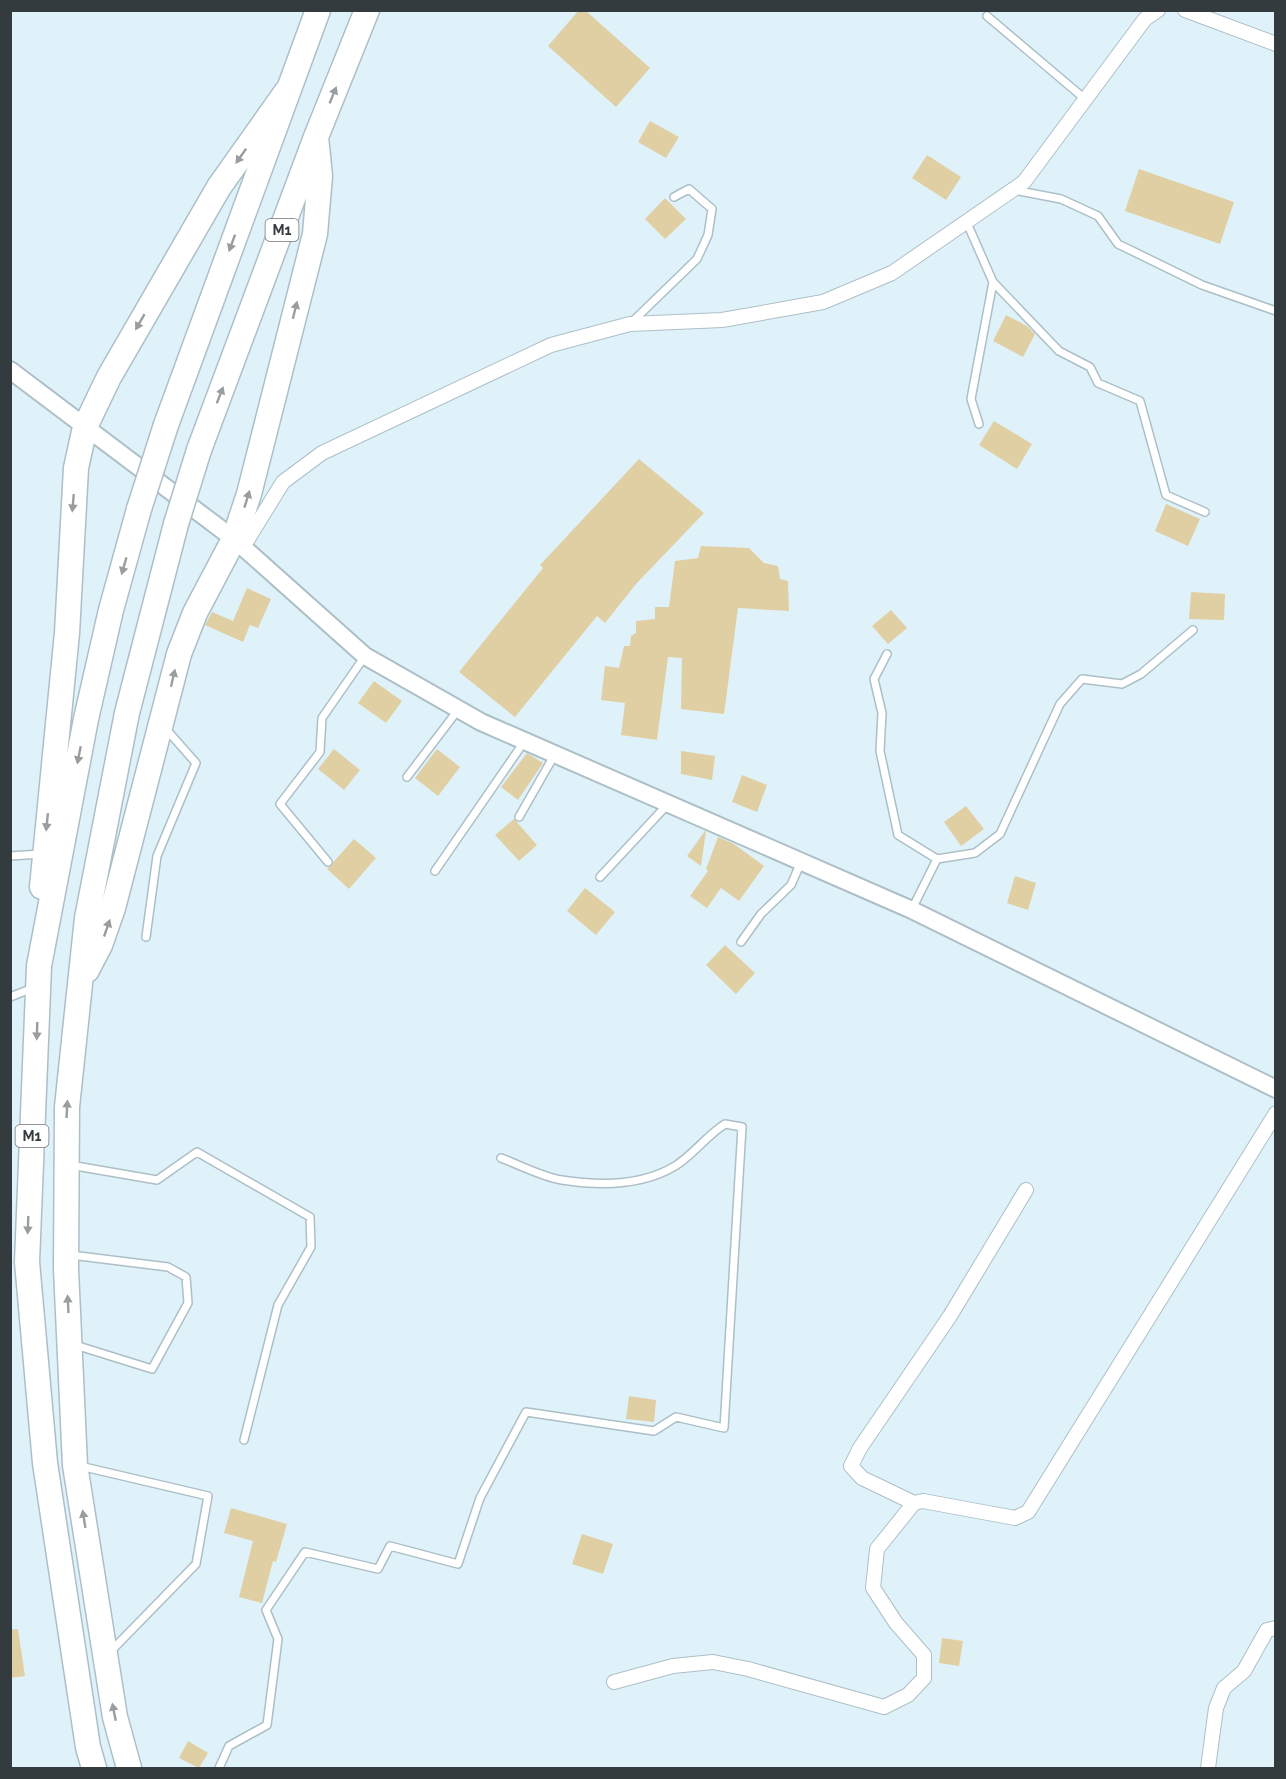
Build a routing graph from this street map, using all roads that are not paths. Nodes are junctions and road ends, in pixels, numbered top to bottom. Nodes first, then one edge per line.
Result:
1 (318, 10) edge
2 (367, 10) edge
3 (1158, 10) edge
4 (1185, 10) edge
5 (987, 16) dead end
6 (1275, 44) edge
7 (287, 91) junction
8 (1085, 99) junction
9 (316, 137) junction
10 (1014, 190) junction
11 (674, 197) dead end
12 (968, 223) junction
13 (993, 282) junction
14 (1275, 311) edge
15 (630, 324) junction
16 (10, 370) edge
17 (979, 424) dead end
18 (85, 427) junction
19 (1205, 512) dead end
20 (238, 543) junction
21 (1193, 630) dead end
22 (888, 654) dead end
23 (365, 656) junction
24 (458, 709) junction
25 (162, 725) junction
26 (524, 741) junction
27 (555, 754) junction
28 (407, 777) dead end
29 (668, 804) junction
30 (519, 817) dead end
31 (43, 853) junction
32 (10, 856) edge
33 (937, 859) junction
34 (328, 862) dead end
35 (801, 862) junction
36 (435, 871) dead end
37 (600, 877) dead end
38 (912, 910) junction
39 (146, 937) dead end
40 (741, 942) dead end
41 (39, 976) junction
42 (81, 980) junction
43 (10, 997) edge
44 (1275, 1089) edge
45 (1275, 1113) edge
46 (501, 1158) dead end
47 (67, 1164) junction
48 (1026, 1191) dead end
49 (66, 1254) junction
50 (70, 1343) junction
51 (244, 1440) dead end
52 (75, 1465) junction
53 (914, 1503) junction
54 (1275, 1628) edge
55 (105, 1657) junction
56 (614, 1682) dead end
57 (94, 1768) edge
58 (129, 1768) edge
59 (219, 1768) edge
60 (1208, 1768) edge

1 - 7 highway, M1
9 -> 2 highway, M1
3 - 8 street
4 - 6 street
5 - 8 lane
7 -> 18 highway
7 -> 41 highway, M1, bridge
8 - 10 street
20 -> 9 highway
42 -> 9 highway, M1, bridge
10 - 12 street
10 - 14 lane
11 - 15 lane
12 - 13 lane
12 - 15 street
13 - 17 lane
13 - 19 lane
15 - 20 street
16 - 18 street
18 - 20 street
18 -> 31 highway
20 - 23 street
25 -> 20 highway
21 - 33 lane
22 - 33 lane
23 - 24 street
23 - 34 lane
24 - 26 street
24 - 28 lane
25 - 39 lane
42 -> 25 highway
26 - 27 street
26 - 36 lane
27 - 29 street
27 - 30 lane
29 - 35 street
29 - 37 lane
31 - 32 lane
31 - 41 highway
33 - 38 lane
35 - 38 street
35 - 40 lane
38 - 44 street
41 - 43 lane
41 -> 57 highway, M1
47 -> 42 highway, M1
45 - 53 street
46 - 59 lane
47 - 49 highway, M1
47 - 51 lane
48 - 53 street
50 -> 49 highway, M1
49 - 50 lane
50 - 52 highway, M1
55 -> 52 highway, M1
52 - 55 lane
53 - 56 street
54 - 60 street
58 -> 55 highway, M1

